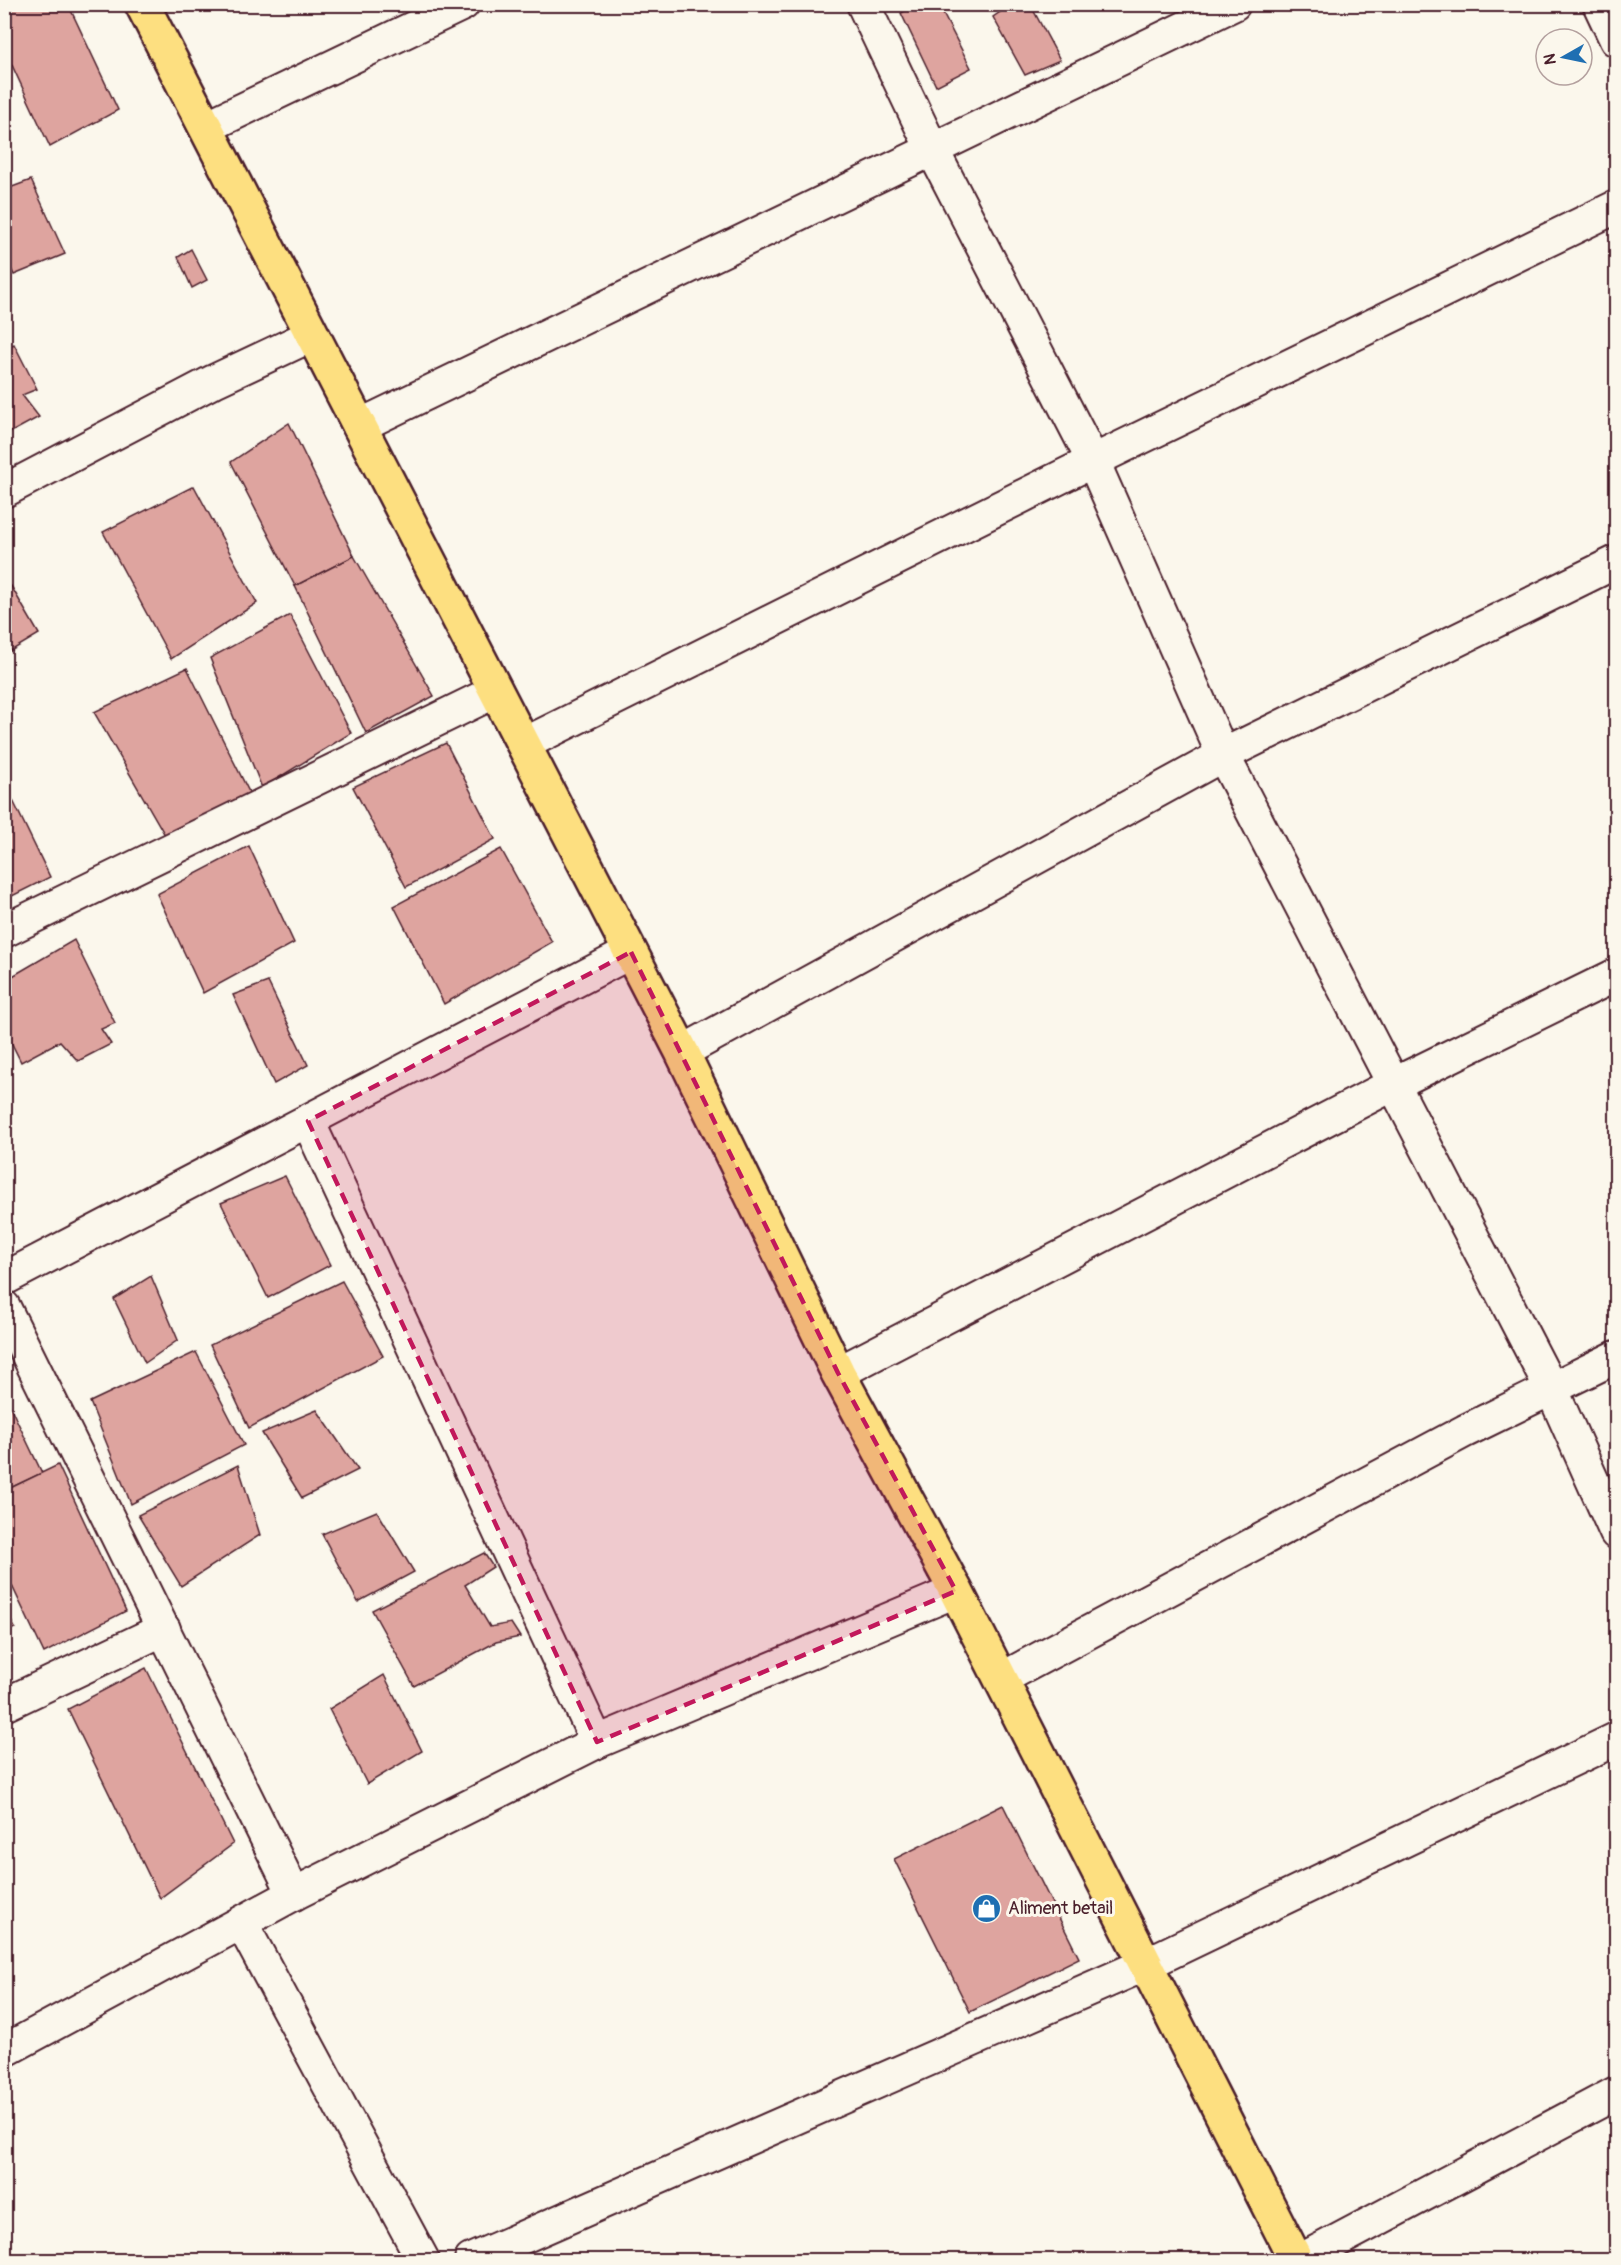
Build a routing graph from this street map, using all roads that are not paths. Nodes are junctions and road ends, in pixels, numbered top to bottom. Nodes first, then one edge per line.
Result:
1 (142, 4) edge
2 (463, 4) edge
3 (863, 4) edge
4 (1234, 4) edge
5 (1599, 4) edge
6 (1617, 40) edge
7 (206, 128) junction
8 (932, 149) junction
9 (1617, 207) edge
10 (312, 335) junction
11 (359, 426) junction
12 (1093, 461) junction
13 (4, 491) edge
14 (1617, 562) edge
15 (496, 691) junction
16 (524, 744) junction
17 (1223, 755) junction
18 (4, 931) edge
19 (631, 952) junction
20 (1617, 975) edge
21 (682, 1052) junction
22 (1394, 1084) junction
23 (308, 1121) junction
24 (4, 1279) edge
25 (4, 1307) edge
26 (1617, 1358) edge
27 (838, 1373) junction
28 (1552, 1390) junction
29 (1617, 1533) edge
30 (956, 1591) junction
31 (164, 1629) junction
32 (1001, 1679) junction
33 (4, 1705) edge
34 (1617, 1739) edge
35 (597, 1742) junction
36 (294, 1894) junction
37 (242, 1924) junction
38 (1144, 1965) junction
39 (4, 2051) edge
40 (1617, 2093) edge
41 (423, 2260) edge
42 (471, 2260) edge
43 (1298, 2260) edge

1 - 7 main road
2 - 7 street
3 - 8 street
4 - 8 street
5 - 6 street
7 - 10 main road
8 - 11 street
8 - 12 street
9 - 12 street
10 - 11 main road
10 - 13 street
11 - 15 main road
12 - 16 street
12 - 17 street
14 - 17 street
15 - 16 main road
15 - 18 street
16 - 19 main road
17 - 21 street
17 - 22 street
19 - 21 main road
19 - 23 street
20 - 22 street
21 - 27 main road
22 - 27 street
22 - 28 street
23 - 24 street
23 - 35 street
25 - 31 street
26 - 28 street
27 - 30 main road
28 - 29 street
28 - 32 street
30 - 32 main road
30 - 35 street
31 - 33 street
31 - 36 street
32 - 38 main road
34 - 38 street
35 - 36 street
36 - 37 street
37 - 39 street
37 - 41 street
38 - 42 street
38 - 43 main road
40 - 43 street

